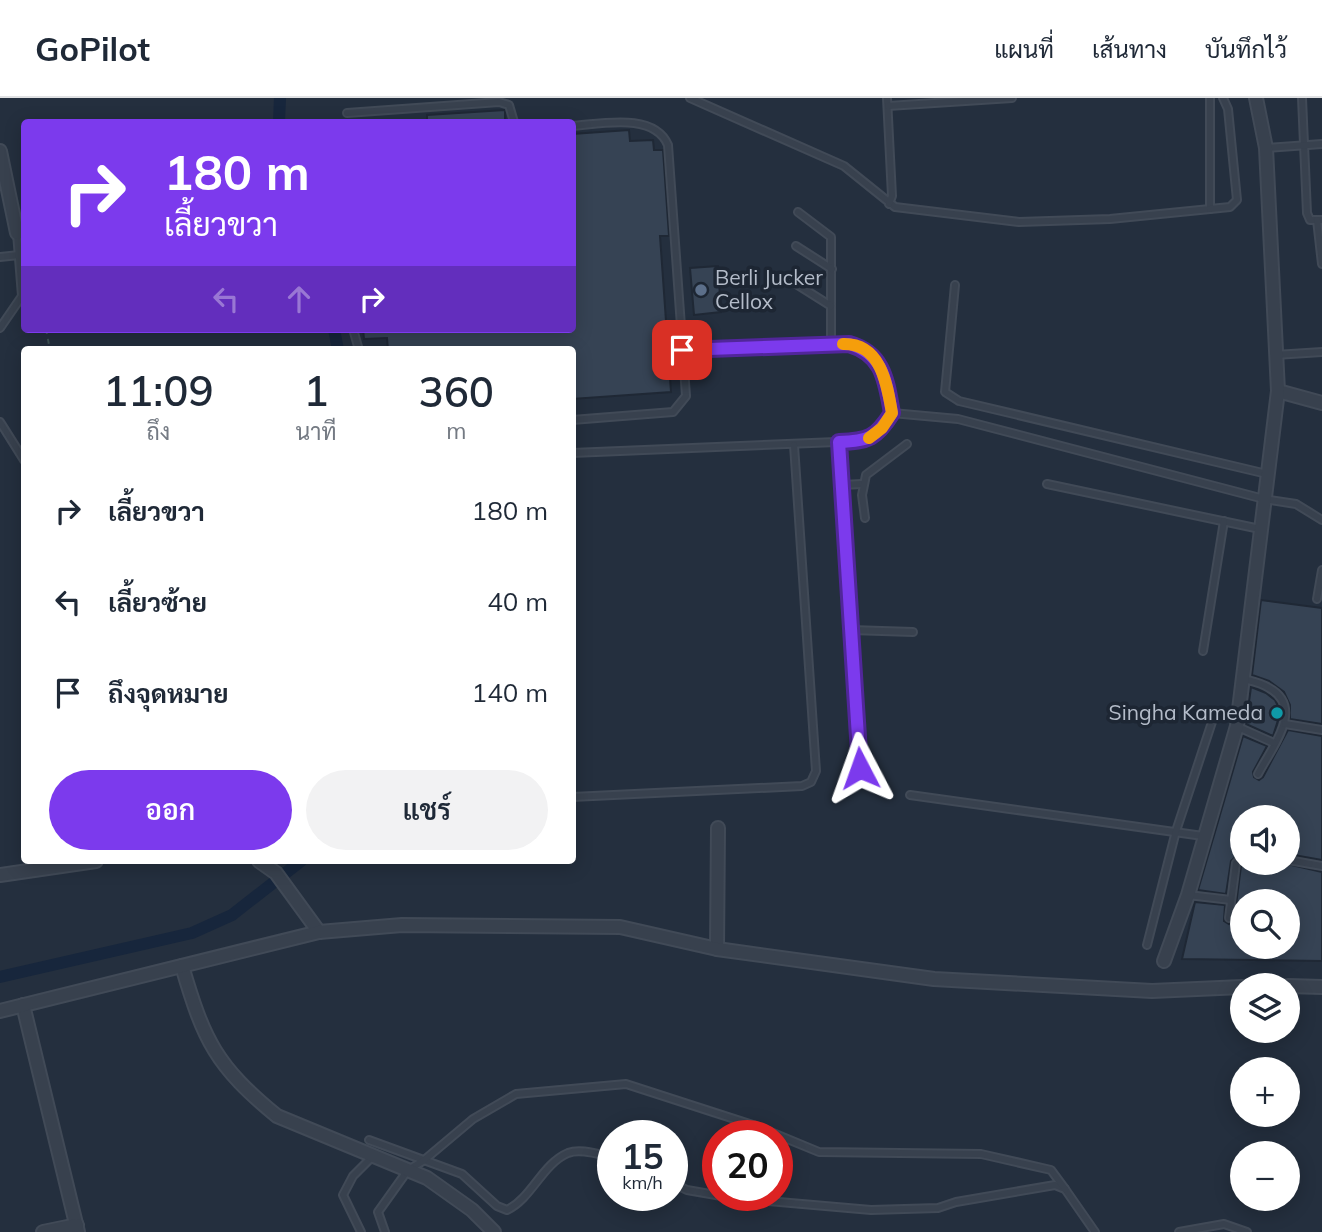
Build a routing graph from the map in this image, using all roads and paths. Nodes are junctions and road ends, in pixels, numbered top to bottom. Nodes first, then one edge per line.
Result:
1 (690, 98) edge
2 (887, 98) edge
3 (1012, 98) edge
4 (1210, 98) edge
5 (1223, 98) edge
6 (1256, 98) edge
7 (1302, 98) edge
8 (888, 106) junction
9 (347, 113) dead end
10 (513, 119) edge
11 (576, 126) edge
12 (1322, 144) edge
13 (1305, 146) junction
14 (1266, 148) junction
15 (0, 151) edge
16 (2, 169) edge
17 (889, 204) junction
18 (1210, 209) junction
19 (798, 212) dead end
20 (1320, 220) edge
21 (21, 231) edge
22 (796, 246) dead end
23 (19, 255) junction
24 (0, 257) edge
25 (1322, 264) edge
26 (832, 269) junction
27 (785, 277) dead end
28 (21, 282) edge
29 (956, 285) dead end
30 (21, 297) edge
31 (831, 306) junction
32 (0, 328) edge
33 (831, 344) junction
34 (682, 350) junction
35 (1322, 352) edge
36 (1275, 355) junction
37 (1278, 391) junction
38 (1322, 403) edge
39 (892, 413) junction
40 (576, 420) edge
41 (0, 422) edge
42 (839, 442) junction
43 (907, 444) dead end
44 (794, 445) junction
45 (576, 453) edge
46 (21, 455) edge
47 (1267, 474) junction
48 (862, 484) junction
49 (1047, 484) dead end
50 (842, 485) junction
51 (1264, 499) junction
52 (865, 518) dead end
53 (1322, 520) edge
54 (1224, 522) junction
55 (1260, 529) junction
56 (1322, 570) edge
57 (1317, 599) dead end
58 (851, 630) junction
59 (913, 632) dead end
60 (1203, 651) dead end
61 (1241, 678) junction
62 (1213, 719) dead end
63 (1285, 724) junction
64 (1237, 726) junction
65 (1322, 730) edge
66 (1274, 743) junction
67 (860, 768) dead end
68 (1258, 774) dead end
69 (910, 795) dead end
70 (576, 797) edge
71 (718, 828) dead end
72 (1176, 831) junction
73 (1203, 836) junction
74 (1300, 862) edge
75 (75, 864) edge
76 (263, 864) edge
77 (1322, 866) edge
78 (0, 875) edge
79 (1188, 895) junction
80 (1230, 900) edge
81 (1230, 909) edge
82 (1229, 918) dead end
83 (319, 932) junction
84 (1147, 945) dead end
85 (717, 950) junction
86 (1164, 961) dead end
87 (182, 966) junction
88 (1300, 986) edge
89 (1322, 987) edge
90 (1230, 988) edge
91 (23, 1005) junction
92 (0, 1011) edge
93 (369, 1140) dead end
94 (597, 1155) edge
95 (374, 1156) junction
96 (423, 1161) junction
97 (408, 1170) junction
98 (1065, 1189) junction
99 (688, 1190) edge
100 (77, 1228) edge
101 (43, 1232) edge
102 (361, 1232) edge
103 (384, 1232) edge
104 (494, 1232) edge
105 (1095, 1232) edge
106 (1180, 1232) edge
107 (1247, 1232) edge

1 - 17 lane
2 - 8 lane
3 - 8 lane
4 - 18 lane
5 - 18 lane
6 - 14 street
7 - 13 lane
8 - 17 lane
9 - 10 lane
11 - 34 lane
12 - 13 lane
13 - 14 lane
13 - 20 lane
14 - 36 street
15 - 16 street
16 - 21 street
17 - 18 lane
19 - 26 lane
20 - 25 lane
21 - 23 lane
22 - 26 lane
23 - 24 lane
23 - 28 lane
26 - 31 lane
27 - 31 lane
29 - 47 lane
30 - 32 lane
31 - 33 lane
33 - 34 lane
33 - 39 lane
34 - 40 lane
35 - 36 lane
36 - 37 street
37 - 38 street
37 - 47 street
39 - 42 lane
39 - 51 lane
41 - 46 lane
42 - 44 lane
42 - 50 lane
43 - 48 lane
44 - 45 lane
44 - 70 lane
47 - 51 street
48 - 50 lane
48 - 52 lane
49 - 54 lane
50 - 58 lane
51 - 53 lane
51 - 55 street
54 - 55 lane
54 - 60 lane
55 - 61 street
56 - 57 lane
58 - 59 lane
58 - 67 lane
61 - 63 lane
61 - 64 street
62 - 72 lane
63 - 65 lane
63 - 66 lane
64 - 66 lane
64 - 73 street
66 - 68 lane
69 - 72 lane
71 - 85 street
72 - 73 lane
72 - 84 lane
73 - 79 street
74 - 77 lane
75 - 78 street
76 - 83 street
79 - 80 lane
79 - 86 street
81 - 82 lane
83 - 85 street
83 - 87 street
85 - 90 street
87 - 91 street
87 - 95 street
88 - 89 street
91 - 92 street
91 - 100 street
93 - 96 lane
94 - 96 lane
95 - 97 street
95 - 102 lane
96 - 97 lane
96 - 98 lane
97 - 103 lane
97 - 104 street
98 - 99 lane
98 - 105 lane
100 - 101 street
106 - 107 lane

